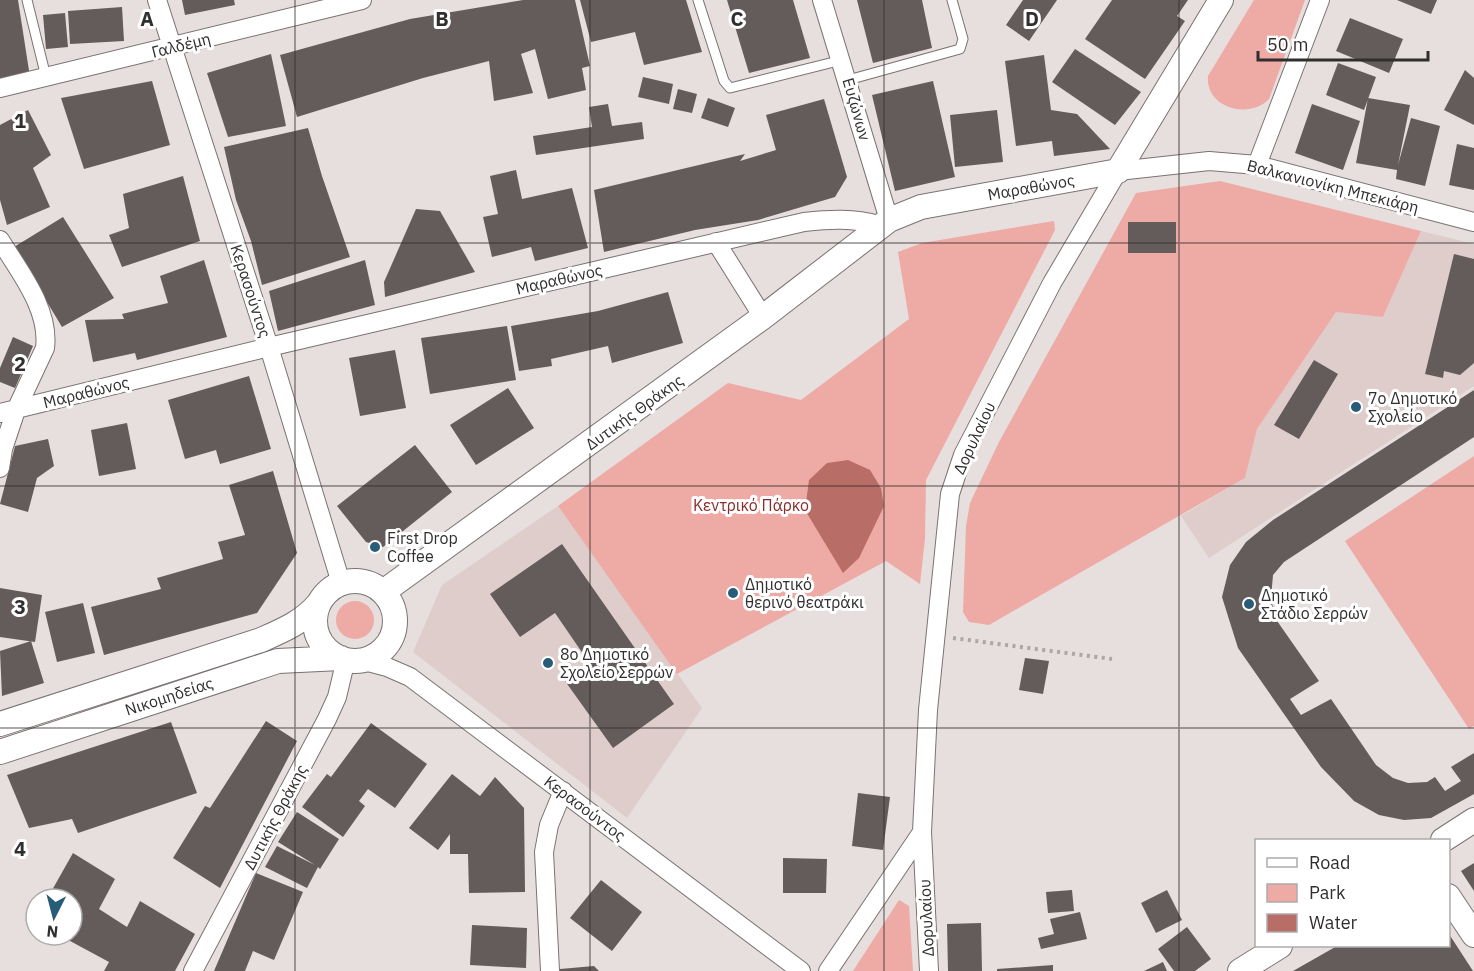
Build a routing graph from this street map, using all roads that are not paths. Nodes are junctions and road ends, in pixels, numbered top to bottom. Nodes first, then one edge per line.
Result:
1 (27, 0) edge
2 (157, 0) edge
3 (362, 0) edge
4 (698, 0) edge
5 (822, 0) edge
6 (952, 0) edge
7 (1221, 0) edge
8 (1320, 0) edge
9 (172, 48) junction
10 (842, 60) junction
11 (46, 77) junction
12 (848, 80) junction
13 (0, 88) edge
14 (1257, 165) junction
15 (1118, 171) junction
16 (884, 222) junction
17 (1474, 222) edge
18 (0, 240) edge
19 (716, 242) junction
20 (763, 317) junction
21 (268, 346) junction
22 (8, 411) edge
23 (0, 468) edge
24 (341, 583) junction
25 (383, 592) junction
26 (319, 603) junction
27 (349, 659) junction
28 (0, 724) edge
29 (2, 744) edge
30 (562, 791) junction
31 (1474, 820) edge
32 (922, 832) junction
33 (1445, 839) edge
34 (1450, 898) edge
35 (1474, 935) edge
36 (1277, 947) edge
37 (193, 971) edge
38 (550, 971) edge
39 (801, 971) edge
40 (828, 971) edge
41 (929, 971) edge
42 (1240, 971) edge

1 - 11 lane
2 - 9 street, Κερασούντος
3 - 9 street, Γαλδέμη
4 - 10 lane
5 - 10 street, Ευζώνων
6 - 12 lane
7 - 15 street, Δορυλαίου
8 - 14 street
9 - 11 street, Γαλδέμη
9 - 21 street, Κερασούντος
10 - 12 street, Ευζώνων
11 - 13 street, Γαλδέμη
12 - 16 street, Ευζώνων
14 - 15 street, Βαλκανιονίκη Μπεκιάρη
14 - 17 street, Βαλκανιονίκη Μπεκιάρη
15 - 16 street, Μαραθώνος
15 - 32 street, Δορυλαίου
16 - 19 street, Μαραθώνος
16 - 20 street, Δυτικής Θράκης
18 - 22 street
19 - 20 street
19 - 21 street, Μαραθώνος
20 - 25 street, Δυτικής Θράκης
21 - 22 street, Μαραθώνος
21 - 24 street, Κερασούντος
22 - 23 street
24 - 25 street
24 - 26 street
25 - 27 street
26 - 27 street
26 - 28 street, Νικομηδείας
27 - 29 street, Νικομηδείας
27 - 30 street, Κερασούντος
27 - 37 street, Δυτικής Θράκης
30 - 38 street
30 - 39 street, Κερασούντος
31 - 33 street
32 - 40 street
32 - 41 street, Δορυλαίου
34 - 35 street
36 - 42 street

